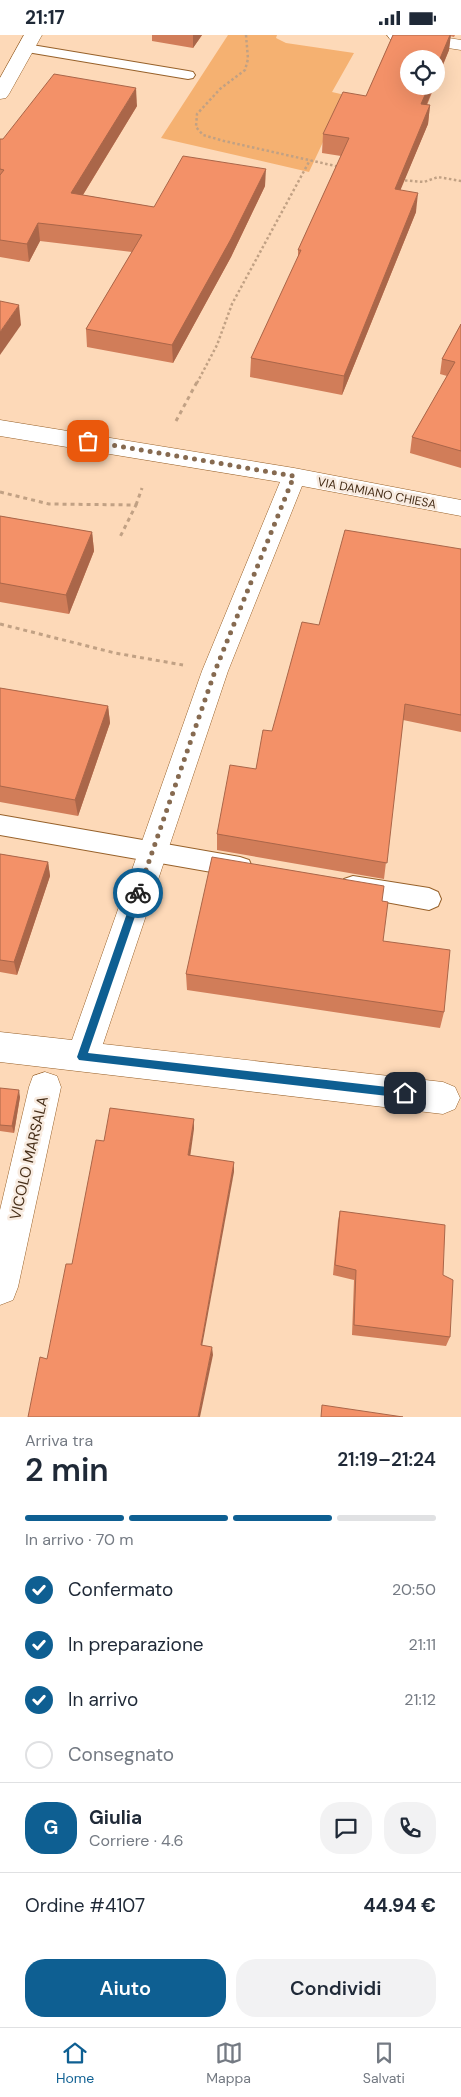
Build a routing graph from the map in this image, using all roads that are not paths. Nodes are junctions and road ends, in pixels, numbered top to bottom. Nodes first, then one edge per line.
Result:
1 (396, 35) edge
2 (30, 41) edge
3 (461, 45) edge
4 (188, 75) dead end
5 (0, 94) edge
6 (0, 427) edge
7 (294, 476) junction
8 (461, 508) edge
9 (0, 825) edge
10 (152, 852) junction
11 (257, 870) edge
12 (333, 883) edge
13 (428, 899) dead end
14 (0, 1047) edge
15 (82, 1057) junction
16 (45, 1087) dead end
17 (443, 1097) dead end
18 (0, 1287) edge

1 - 3 street
2 - 4 lane
2 - 5 street
6 - 7 street, VIA DAMIANO CHIESA
7 - 8 street, VIA DAMIANO CHIESA
7 - 10 street
9 - 10 lane
10 - 11 lane
10 - 15 street
12 - 13 lane
14 - 15 street
15 - 17 street
16 - 18 street, VICOLO MARSALA

